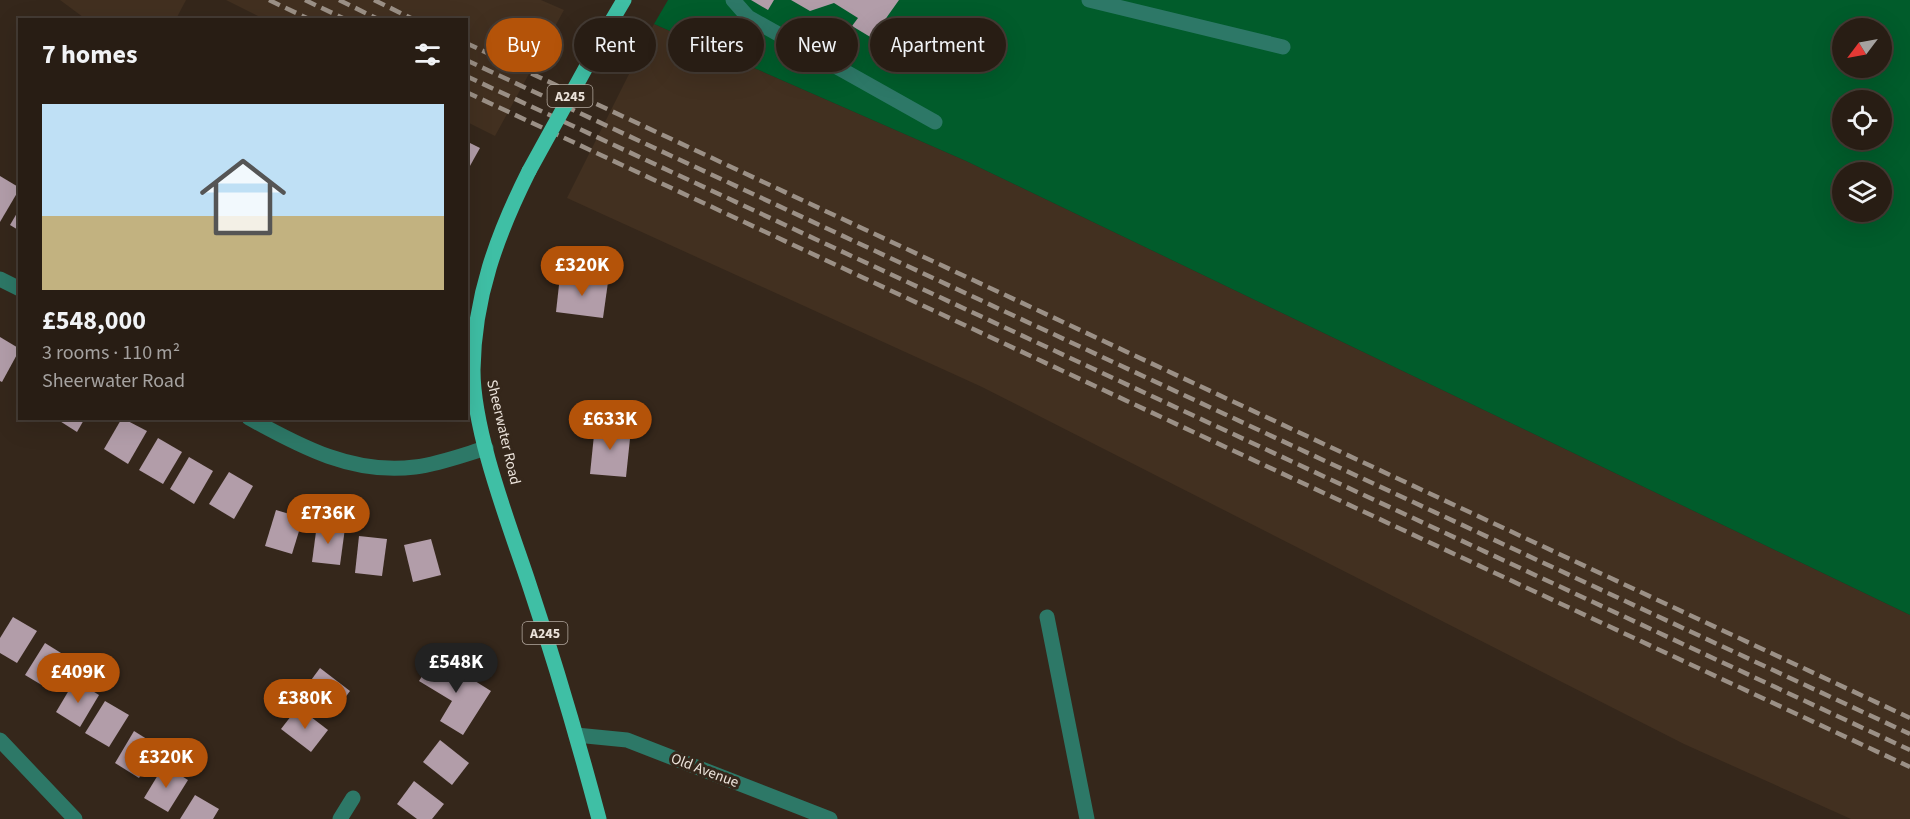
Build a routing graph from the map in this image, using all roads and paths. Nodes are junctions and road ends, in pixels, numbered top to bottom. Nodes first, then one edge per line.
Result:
1 (624, 0) edge
2 (733, 0) edge
3 (1089, 0) edge
4 (1283, 47) dead end
5 (935, 122) dead end
6 (0, 279) edge
7 (18, 289) edge
8 (253, 420) edge
9 (486, 448) junction
10 (1047, 617) dead end
11 (576, 735) junction
12 (0, 740) edge
13 (353, 798) dead end
14 (75, 819) edge
15 (340, 819) edge
16 (599, 819) edge
17 (830, 819) edge
18 (1087, 819) edge

1 - 9 main road, Sheerwater Road / A245, bridge
2 - 5 street
3 - 4 street
6 - 7 street
8 - 9 street
9 - 11 main road, Sheerwater Road / A245
10 - 18 street
11 - 16 main road, Sheerwater Road / A245
11 - 17 street, Old Avenue
12 - 14 street
13 - 15 street

